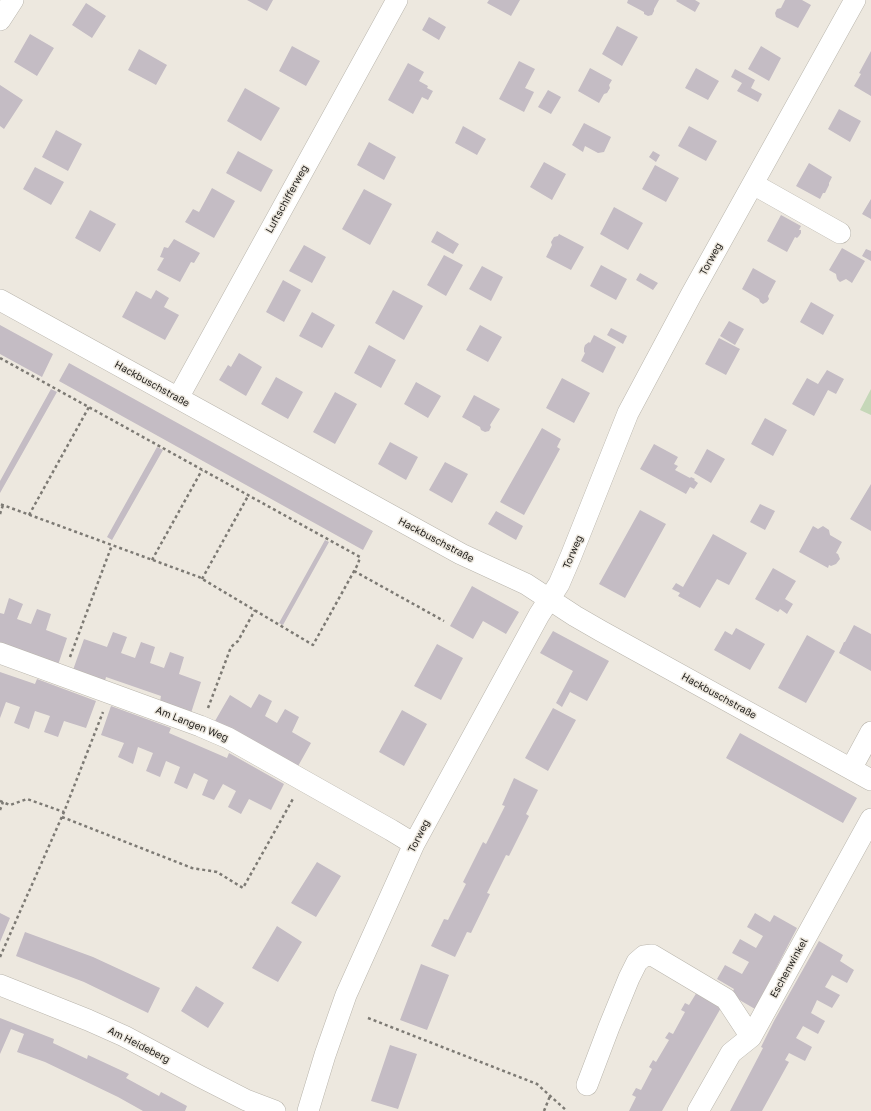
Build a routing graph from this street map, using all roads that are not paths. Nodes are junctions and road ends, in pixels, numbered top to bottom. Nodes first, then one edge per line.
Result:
1 (13, 0) edge
2 (397, 0) edge
3 (855, 0) edge
4 (0, 20) edge
5 (753, 184) junction
6 (840, 233) dead end
7 (0, 300) edge
8 (178, 398) junction
9 (549, 599) junction
10 (0, 653) edge
11 (871, 732) edge
12 (851, 769) junction
13 (871, 780) edge
14 (871, 819) edge
15 (414, 844) junction
16 (0, 985) edge
17 (751, 1037) junction
18 (587, 1085) dead end
19 (275, 1111) edge
20 (308, 1111) edge
21 (698, 1111) edge

1 - 4 street
2 - 8 street, Luftschifferweg
3 - 5 street, Torweg
5 - 6 street
5 - 9 street, Torweg
7 - 8 street, Hackbuschstraße
8 - 9 street, Hackbuschstraße
9 - 12 street, Hackbuschstraße
9 - 15 street, Torweg
10 - 15 street, Am Langen Weg
11 - 12 street
12 - 13 street, Hackbuschstraße
14 - 17 street, Eschenwinkel
15 - 20 street, Torweg
16 - 19 street, Am Heideberg
17 - 18 street
17 - 21 street, Eschenwinkel

